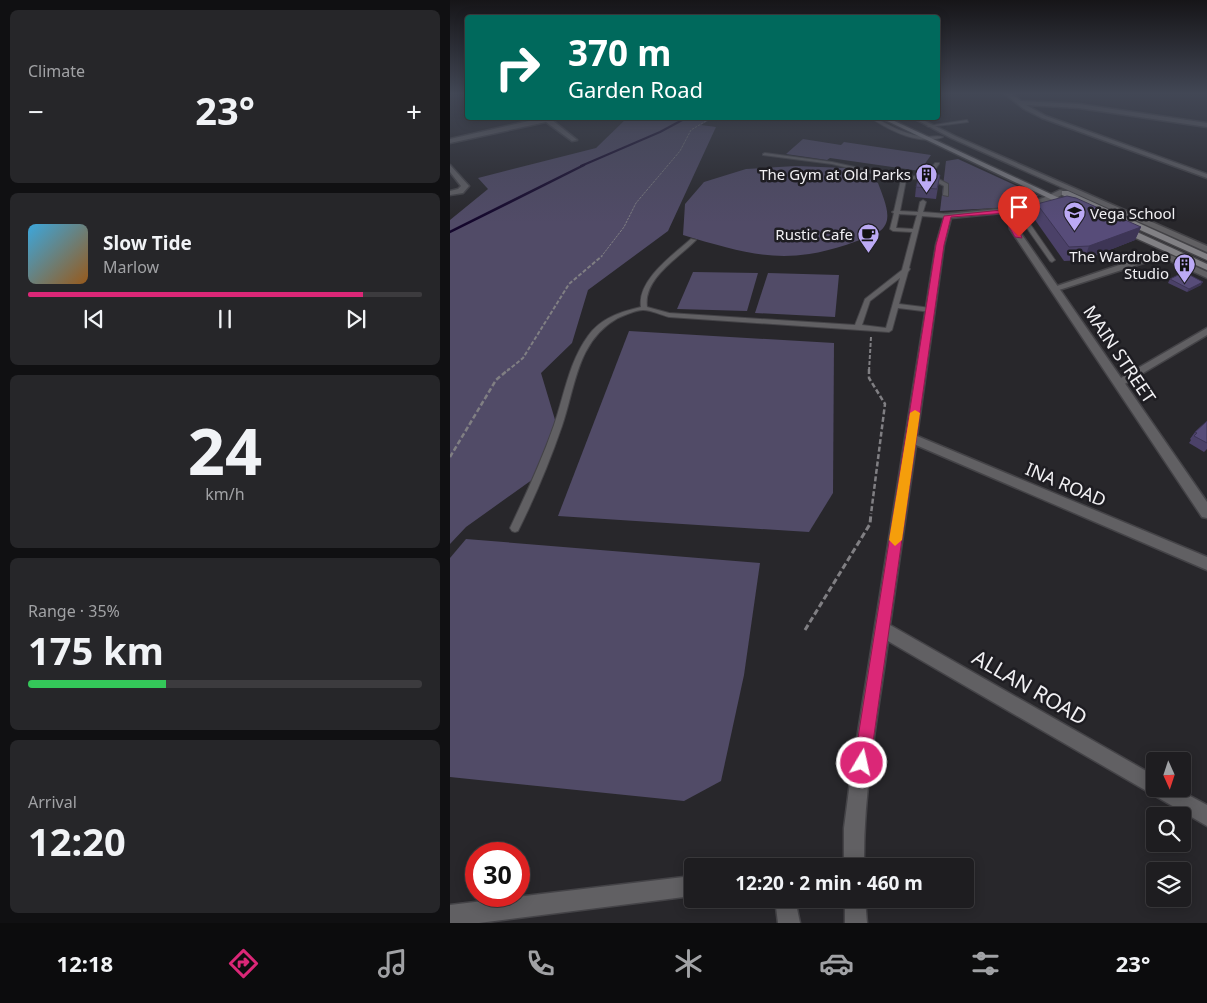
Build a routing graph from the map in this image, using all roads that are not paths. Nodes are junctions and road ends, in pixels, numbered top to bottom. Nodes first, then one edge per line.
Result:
1 (466, 137) edge
2 (570, 137) edge
3 (912, 137) edge
4 (924, 137) edge
5 (941, 137) joint
6 (954, 137) edge
7 (1099, 137) edge
8 (574, 140) dead end
9 (930, 140) junction
10 (450, 141) edge
11 (765, 154) dead end
12 (937, 164) dead end
13 (450, 167) edge
14 (929, 175) junction
15 (1207, 176) edge
16 (904, 179) junction
17 (1063, 192) junction
18 (450, 194) edge
19 (946, 195) dead end
20 (1053, 197) junction
21 (923, 202) dead end
22 (1068, 204) junction
23 (1009, 210) junction
24 (895, 212) junction
25 (920, 214) junction
26 (948, 216) junction
27 (916, 231) junction
28 (1034, 236) junction
29 (1019, 237) junction
30 (693, 240) dead end
31 (1207, 250) edge
32 (1207, 257) edge
33 (1052, 260) dead end
34 (1207, 267) edge
35 (907, 269) junction
36 (1207, 275) edge
37 (1056, 288) junction
38 (896, 306) junction
39 (644, 308) junction
40 (931, 310) junction
41 (858, 327) junction
42 (1207, 331) edge
43 (1119, 382) junction
44 (911, 438) junction
45 (1207, 512) edge
46 (515, 528) dead end
47 (1207, 564) edge
48 (882, 629) junction
49 (1146, 781) edge
50 (1175, 798) edge
51 (1207, 816) edge
52 (854, 858) edge
53 (684, 887) edge
54 (786, 908) edge
55 (855, 908) edge
56 (450, 916) edge
57 (789, 923) edge
58 (856, 923) edge

1 - 10 street
2 - 8 street
3 - 9 lane
4 - 9 main road
5 - 9 lane
5 - 17 main road
6 - 31 street
7 - 15 street
9 - 20 main road
11 - 16 lane
12 - 14 lane
13 - 18 street
14 - 16 lane
14 - 19 lane
16 - 24 lane
17 - 20 street
17 - 32 main road
20 - 22 main road
20 - 23 street
21 - 25 lane
22 - 28 lane
22 - 34 main road
23 - 26 street
23 - 29 street, MAIN STREET
24 - 25 lane
24 - 27 lane
25 - 26 lane
25 - 27 lane
26 - 40 street
27 - 35 lane
28 - 29 lane
28 - 33 lane
29 - 37 street, MAIN STREET
30 - 39 lane
35 - 38 lane
35 - 41 lane
36 - 37 street
37 - 43 street, MAIN STREET
38 - 40 lane
38 - 41 lane
39 - 41 lane
39 - 46 lane
40 - 44 street
42 - 43 street
43 - 45 street, MAIN STREET
44 - 47 street, INA ROAD
44 - 48 street
48 - 49 street, ALLAN ROAD
48 - 52 street
50 - 51 street
53 - 56 street
54 - 57 street
55 - 58 street

